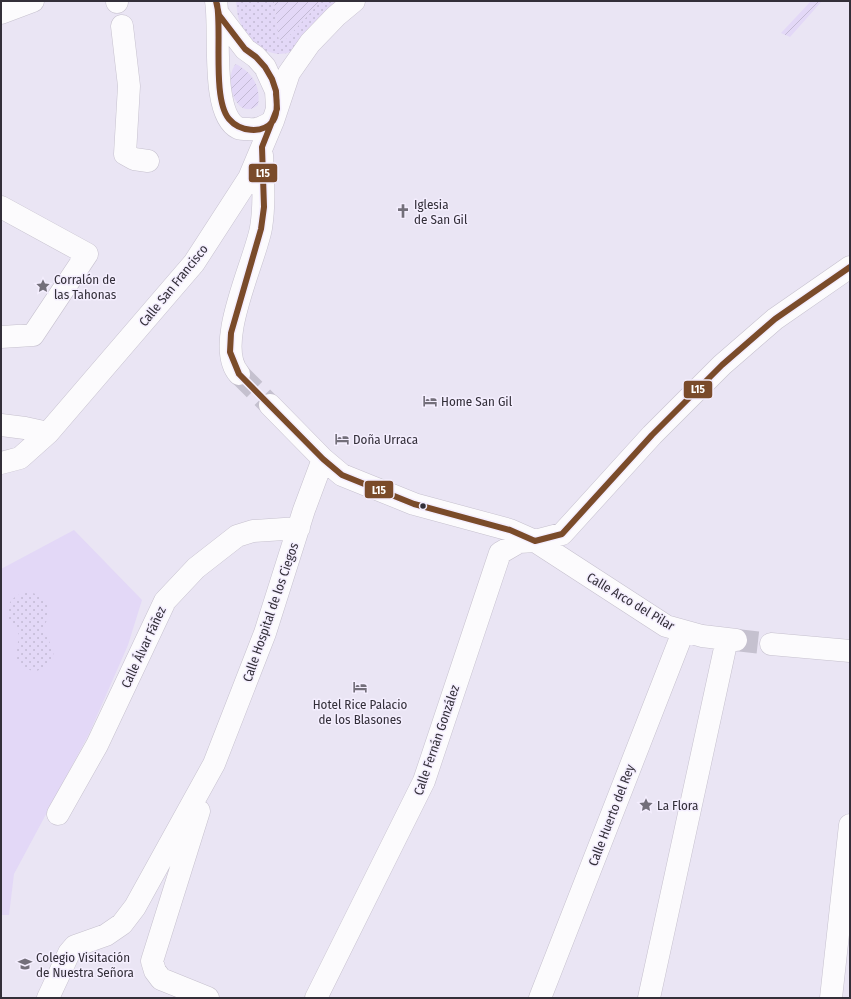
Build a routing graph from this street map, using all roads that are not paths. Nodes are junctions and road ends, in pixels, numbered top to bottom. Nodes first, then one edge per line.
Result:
1 (33, 1) edge
2 (354, 1) edge
3 (218, 8) edge
4 (1, 13) edge
5 (122, 26) dead end
6 (275, 115) junction
7 (262, 148) junction
8 (148, 162) dead end
9 (1, 207) edge
10 (850, 267) edge
11 (1, 337) edge
12 (239, 374) tunnel mouth
13 (270, 405) tunnel mouth
14 (1, 425) edge
15 (48, 433) junction
16 (323, 459) junction
17 (1, 464) edge
18 (299, 528) junction
19 (535, 541) junction
20 (683, 632) junction
21 (771, 644) tunnel mouth
22 (850, 651) edge
23 (214, 764) junction
24 (58, 814) dead end
25 (850, 825) edge
26 (320, 997) edge
27 (48, 998) edge
28 (208, 998) edge
29 (540, 998) edge
30 (649, 998) edge
31 (830, 998) edge

1 - 4 street
2 - 6 street
3 - 6 street, Calle San Francisco
3 - 6 street, Calle San Francisco
5 - 8 street
6 - 7 street, Calle San Francisco
7 - 12 street
7 - 15 street, Calle San Francisco
9 - 11 street
10 - 19 street, Calle Fernán González
13 - 16 street, Calle Arco del Pilar
14 - 15 street
15 - 17 street, Calle San Francisco
16 - 18 street, Calle Hospital de los Ciegos
16 - 19 street, Calle Arco del Pilar
18 - 23 street, Calle Hospital de los Ciegos
18 - 24 street, Calle Álvar Fáñez
19 - 20 street, Calle Arco del Pilar
19 - 26 street, Calle Fernán González
20 - 29 street, Calle Huerto del Rey
20 - 30 street, Calle Arco del Pilar
21 - 22 street
23 - 27 street, Calle Hospital de los Ciegos
23 - 28 street, Calle Hospital de los Ciegos
25 - 31 street

